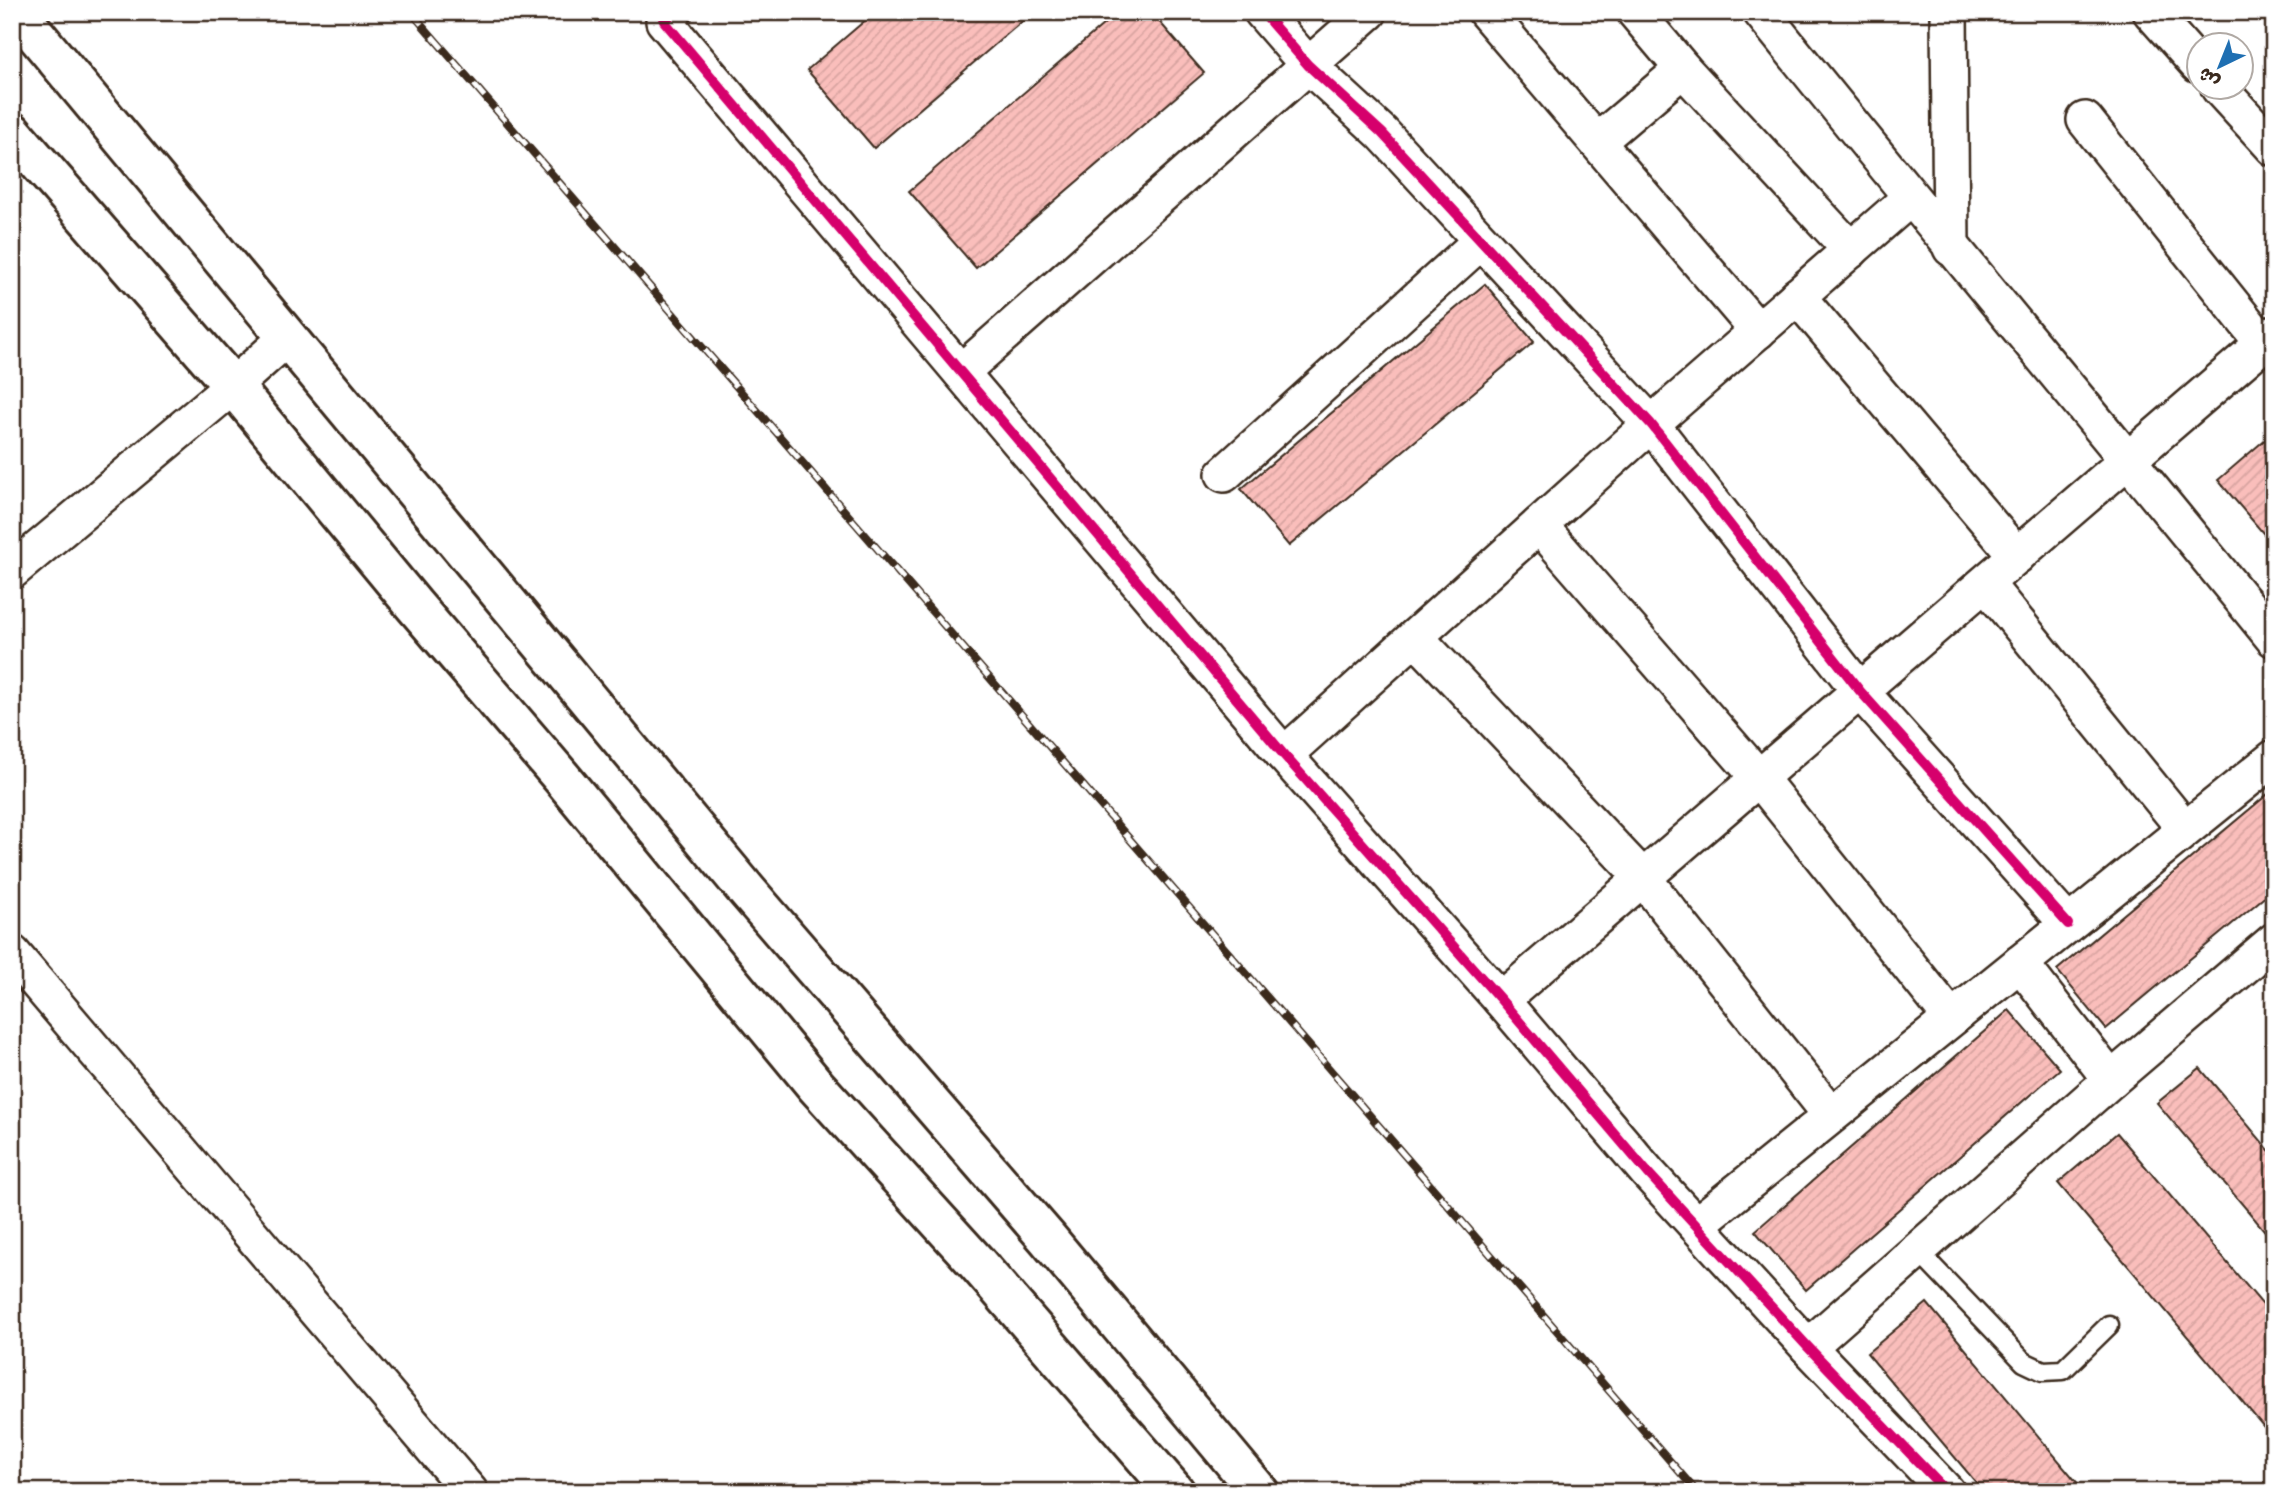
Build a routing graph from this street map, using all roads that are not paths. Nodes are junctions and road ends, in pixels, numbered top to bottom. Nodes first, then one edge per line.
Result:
1 (17, 12) edge
2 (1262, 12) edge
3 (1369, 12) edge
4 (1486, 12) edge
5 (1635, 12) edge
6 (1761, 12) edge
7 (1949, 12) edge
8 (2151, 12) edge
9 (662, 15) edge
10 (2184, 48) edge
11 (1308, 65) junction
12 (1683, 69) junction
13 (2232, 102) edge
14 (2085, 120) dead end
15 (12, 132) edge
16 (1597, 142) junction
17 (2274, 148) edge
18 (1910, 198) junction
19 (1481, 241) junction
20 (1951, 248) junction
21 (1851, 250) junction
22 (1797, 296) junction
23 (1758, 331) junction
24 (288, 337) junction
25 (2268, 339) edge
26 (961, 372) junction
27 (233, 386) junction
28 (1651, 424) junction
29 (2128, 458) junction
30 (1224, 474) dead end
31 (1539, 525) junction
32 (2017, 556) junction
33 (12, 571) edge
34 (1986, 584) junction
35 (1415, 637) junction
36 (2274, 639) edge
37 (1860, 691) junction
38 (1284, 755) junction
39 (2274, 758) edge
40 (1759, 778) junction
41 (2185, 829) junction
42 (1643, 878) junction
43 (2068, 924) junction
44 (2274, 940) edge
45 (12, 953) edge
46 (2020, 963) junction
47 (1501, 1000) junction
48 (1951, 1018) junction
49 (2111, 1080) junction
50 (1830, 1115) junction
51 (1696, 1224) junction
52 (1917, 1250) junction
53 (2109, 1325) dead end
54 (1808, 1347) junction
55 (470, 1492) edge
56 (1175, 1492) edge
57 (1259, 1492) edge
58 (1947, 1492) edge

1 - 24 main road
2 - 11 street
3 - 11 street
4 - 16 street
5 - 12 street
6 - 18 street
7 - 20 street
8 - 10 street
9 - 26 street
11 - 19 street
11 - 26 street
12 - 16 street
12 - 21 street
13 - 17 street
14 - 25 street
15 - 27 main road
16 - 23 street
18 - 20 street
18 - 21 street
19 - 28 street
19 - 30 street
20 - 29 street
21 - 22 street
22 - 23 street
22 - 32 street
23 - 28 street
24 - 27 street
24 - 57 main road
25 - 29 street
26 - 38 street
27 - 33 street
27 - 56 main road
28 - 31 street
28 - 37 street
29 - 32 street
29 - 36 street
31 - 35 street
31 - 40 street
32 - 34 street
34 - 37 street
34 - 41 street
35 - 38 street
35 - 42 street
37 - 40 street
37 - 43 street
38 - 47 street
39 - 41 street
40 - 42 street
40 - 48 street
41 - 43 street
42 - 47 street
42 - 50 street
43 - 46 street
44 - 49 street
45 - 55 street
46 - 48 street
46 - 49 street
47 - 51 street
48 - 50 street
49 - 52 street
50 - 51 street
51 - 54 street
52 - 53 lane
52 - 54 street
54 - 58 street

